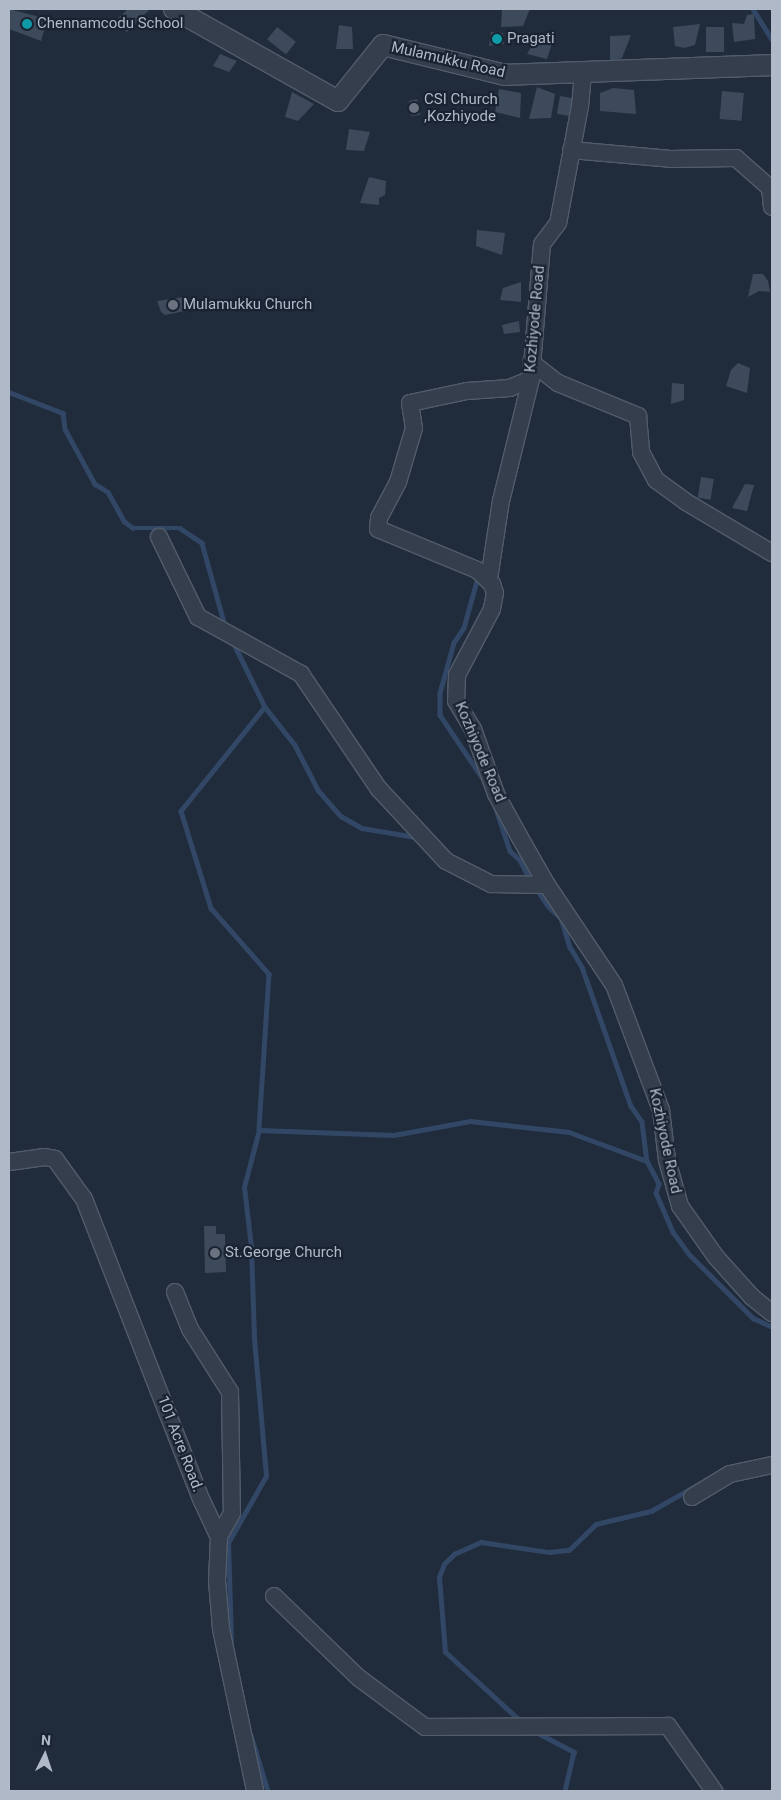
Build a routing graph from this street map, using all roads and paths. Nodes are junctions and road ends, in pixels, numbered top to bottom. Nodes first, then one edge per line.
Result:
1 (174, 9) edge
2 (772, 65) edge
3 (582, 73) junction
4 (571, 150) junction
5 (772, 207) edge
6 (531, 362) junction
7 (531, 379) junction
8 (159, 536) dead end
9 (772, 553) edge
10 (489, 579) junction
11 (547, 885) junction
12 (9, 1162) edge
13 (175, 1292) dead end
14 (772, 1313) edge
15 (772, 1465) edge
16 (692, 1497) dead end
17 (221, 1533) junction
18 (274, 1596) dead end
19 (255, 1791) edge
20 (714, 1791) edge

1 - 3 street, Mulamukku Road
2 - 3 street, Mulamukku Road
3 - 4 street, Kozhiyode Road
4 - 5 street
4 - 6 street, Kozhiyode Road
6 - 7 street, Kozhiyode Road
6 - 9 street
7 - 10 street
7 - 10 street, Kozhiyode Road
8 - 11 street
10 - 11 street, Kozhiyode Road
11 - 14 street, Kozhiyode Road
12 - 17 street, 101 Acre Road.
13 - 17 street
15 - 16 street
17 - 19 street, 101 Acre Road.
18 - 20 street

